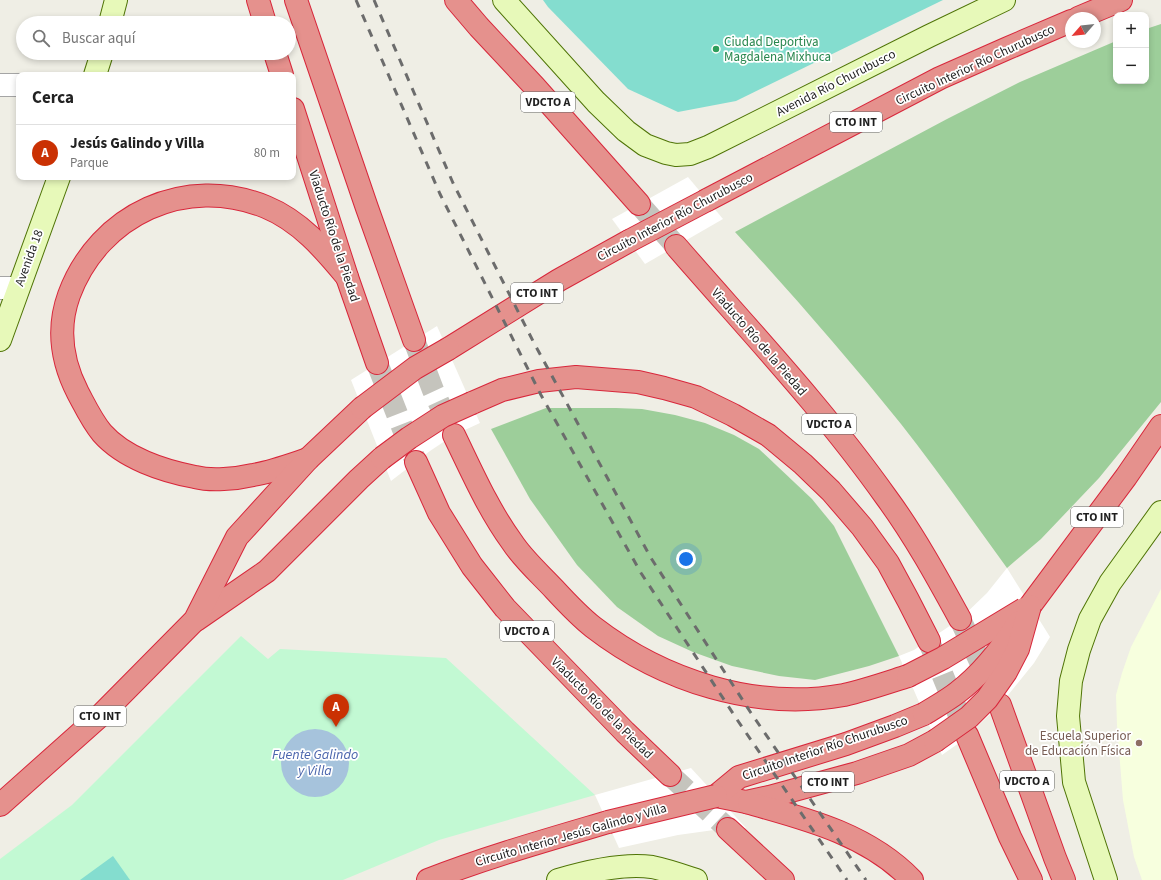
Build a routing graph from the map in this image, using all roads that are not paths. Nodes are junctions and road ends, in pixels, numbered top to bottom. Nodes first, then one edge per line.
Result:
1 (116, 0) edge
2 (258, 0) edge
3 (296, 0) edge
4 (456, 0) edge
5 (504, 0) edge
6 (1004, 0) edge
7 (1121, 0) edge
8 (1092, 12) edge
9 (112, 16) edge
10 (263, 16) edge
11 (1065, 24) edge
12 (100, 60) edge
13 (277, 60) edge
14 (96, 72) edge
15 (281, 72) edge
16 (0, 85) edge
17 (16, 85) edge
18 (296, 118) edge
19 (58, 180) edge
20 (639, 204) tunnel mouth
21 (676, 246) tunnel mouth
22 (347, 277) junction
23 (9, 288) edge
24 (0, 340) edge
25 (414, 340) tunnel mouth
26 (377, 363) tunnel mouth
27 (1161, 426) edge
28 (454, 435) tunnel mouth
29 (308, 459) junction
30 (416, 462) tunnel mouth
31 (1161, 512) edge
32 (1030, 606) junction
33 (960, 619) tunnel mouth
34 (195, 620) junction
35 (929, 641) tunnel mouth
36 (1000, 705) tunnel mouth
37 (968, 735) tunnel mouth
38 (670, 775) tunnel mouth
39 (716, 796) junction
40 (746, 802) junction
41 (0, 805) edge
42 (728, 829) tunnel mouth
43 (428, 880) edge
44 (558, 880) edge
45 (696, 880) edge
46 (784, 880) edge
47 (912, 880) edge
48 (1031, 880) edge
49 (1064, 880) edge
50 (1106, 880) edge

1 - 9 main road
2 - 10 highway
3 - 25 highway
4 - 20 highway, VDCTO A
5 - 6 main road, Avenida Río Churubusco
7 - 8 highway
11 - 29 highway, Circuito Interior Río Churubusco / CTO INT, bridge
12 - 14 main road
13 - 15 highway
16 - 17 street
18 - 22 highway, Viaducto Río de la Piedad
19 - 23 main road, Avenida 18
21 - 33 highway, Viaducto Río de la Piedad / VDCTO A
22 - 26 highway, Viaducto Río de la Piedad
22 - 29 highway
23 - 24 main road, Avenida 18
27 - 32 highway, Circuito Interior Río Churubusco / CTO INT
28 - 32 highway, bridge
29 - 34 highway, CTO INT
30 - 38 highway, Viaducto Río de la Piedad / VDCTO A
31 - 50 main road
32 - 39 highway, Circuito Interior Río Churubusco / CTO INT, bridge
32 - 40 highway, Circuito Interior Río Churubusco / CTO INT, bridge
34 - 35 highway, bridge
34 - 41 highway, CTO INT
36 - 49 highway, VDCTO A
37 - 48 highway
39 - 40 highway, Circuito Interior Río Churubusco / CTO INT
39 - 43 highway, Circuito Interior Jesús Galindo y Villa / CTO INT, bridge
40 - 47 highway
42 - 46 highway
44 - 45 main road

